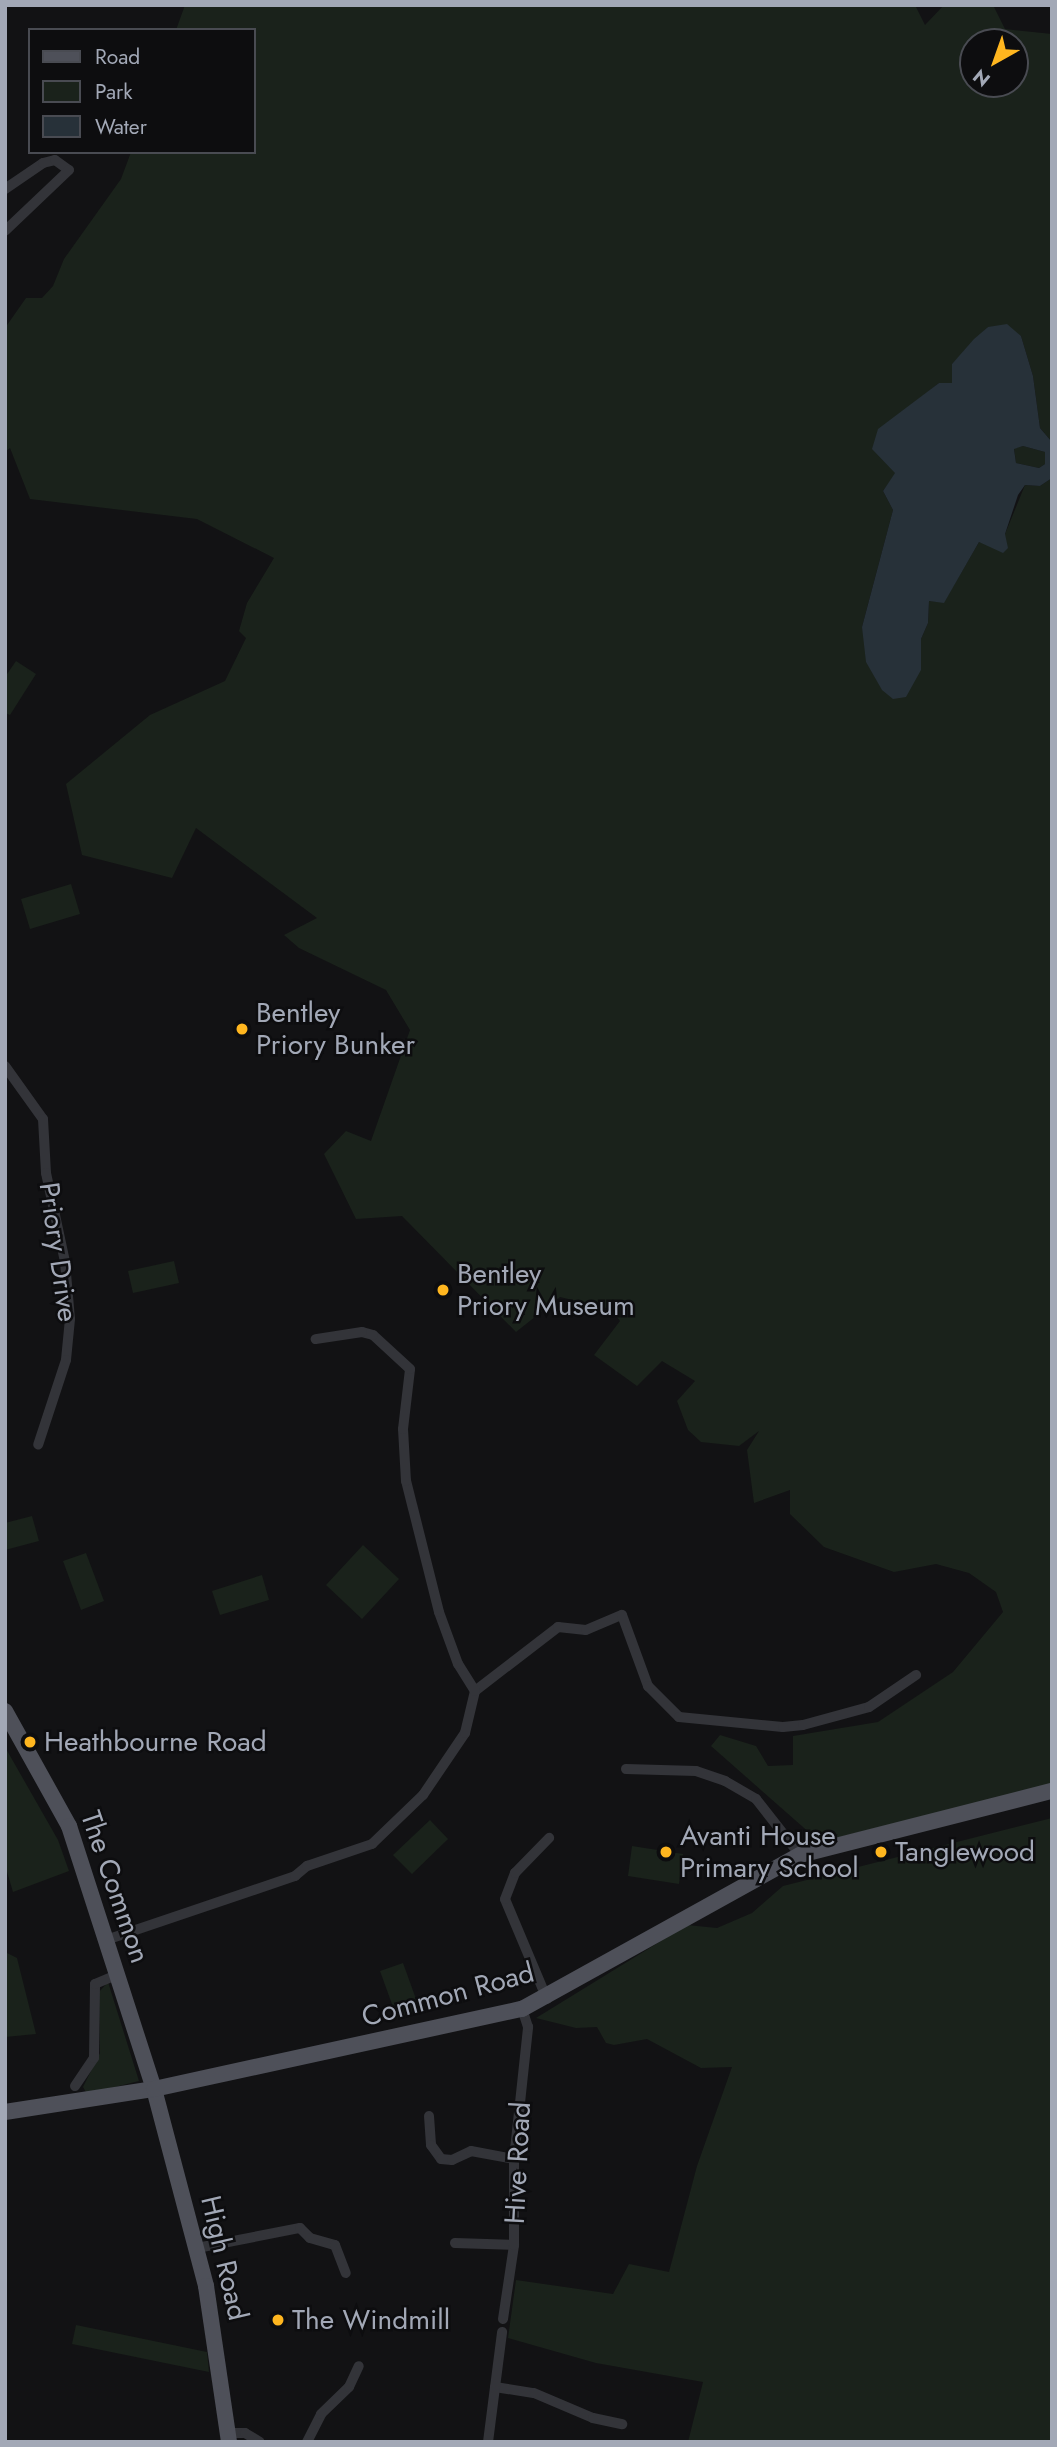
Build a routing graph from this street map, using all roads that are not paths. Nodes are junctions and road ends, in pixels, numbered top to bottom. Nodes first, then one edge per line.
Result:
1 (5, 189) edge
2 (5, 230) edge
3 (5, 1066) edge
4 (316, 1339) dead end
5 (38, 1445) dead end
6 (916, 1675) dead end
7 (475, 1691) junction
8 (5, 1711) edge
9 (626, 1769) dead end
10 (1052, 1791) edge
11 (549, 1838) dead end
12 (800, 1855) junction
13 (106, 1940) junction
14 (118, 1974) junction
15 (547, 1999) junction
16 (522, 2009) junction
17 (75, 2086) dead end
18 (154, 2090) junction
19 (5, 2112) edge
20 (429, 2116) dead end
21 (514, 2160) junction
22 (455, 2243) dead end
23 (513, 2245) junction
24 (197, 2248) junction
25 (346, 2273) dead end
26 (503, 2319) dead end
27 (502, 2332) dead end
28 (359, 2367) dead end
29 (495, 2387) junction
30 (622, 2424) dead end
31 (229, 2437) edge
32 (260, 2442) edge
33 (307, 2442) edge
34 (488, 2442) edge

1 - 2 street
3 - 5 street, Priory Drive
4 - 7 street
6 - 7 street
7 - 13 street
8 - 13 main road, The Common
9 - 12 street
10 - 12 main road, Common Road
11 - 15 street
12 - 15 main road, Common Road
13 - 14 main road, The Common
14 - 17 street
14 - 18 main road, The Common
15 - 16 main road, Common Road
16 - 18 main road, Common Road
16 - 21 street, Hive Road
18 - 19 main road, Common Road
18 - 24 main road, High Road
20 - 21 street
21 - 23 street, Hive Road
22 - 23 street
23 - 26 street, Hive Road
24 - 25 street
24 - 31 main road, High Road
27 - 29 street
28 - 33 street
29 - 30 street
29 - 34 street
31 - 32 street

